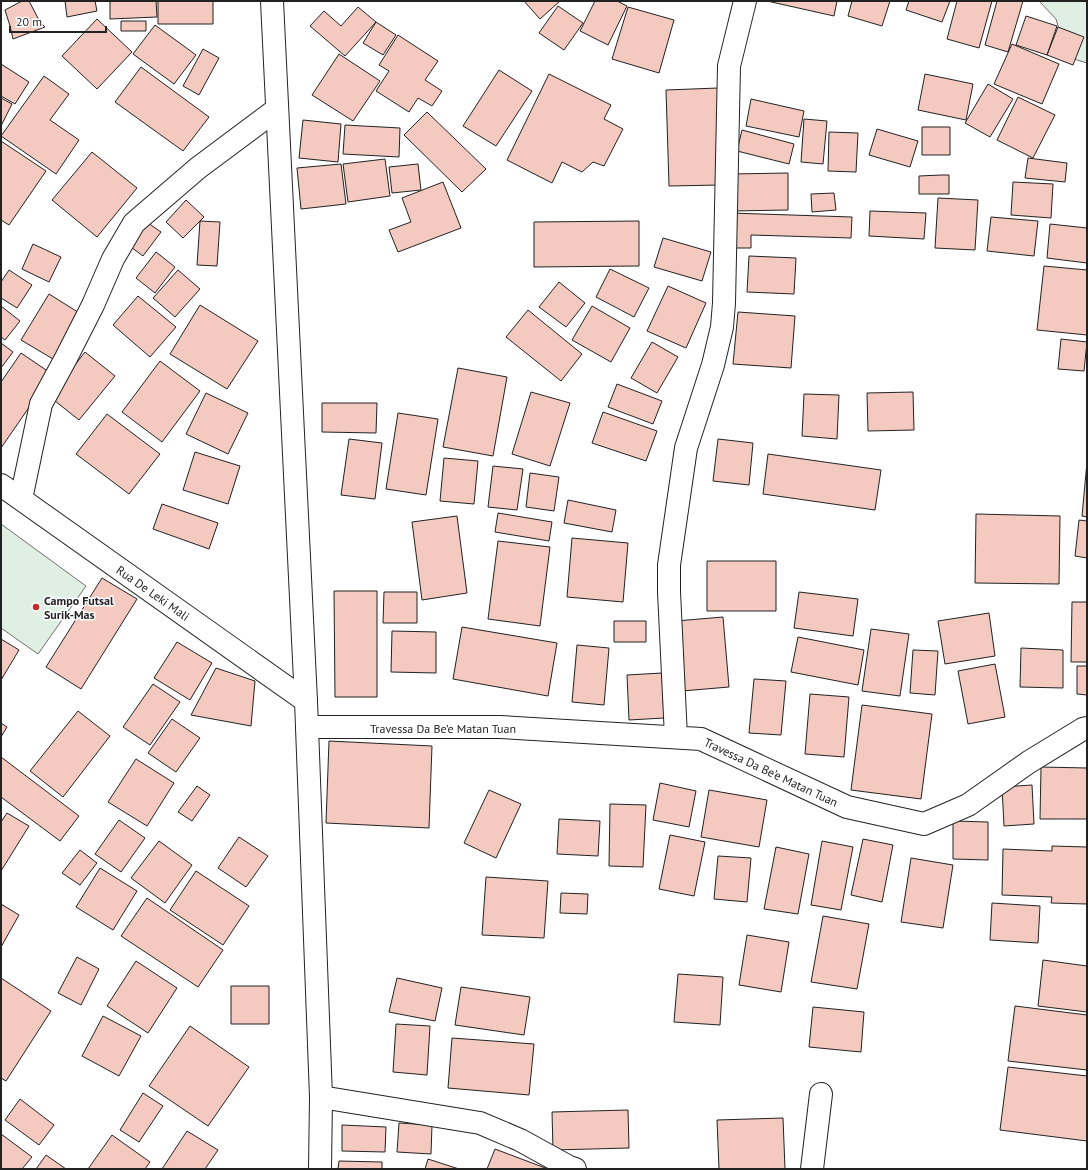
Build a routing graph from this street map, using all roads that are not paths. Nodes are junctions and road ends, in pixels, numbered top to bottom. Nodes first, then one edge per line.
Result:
1 (272, 1) edge
2 (745, 1) edge
3 (277, 109) junction
4 (1, 485) edge
5 (21, 499) junction
6 (306, 701) junction
7 (307, 727) junction
8 (1087, 728) edge
9 (676, 737) junction
10 (821, 1094) dead end
11 (321, 1097) junction
12 (320, 1169) edge
13 (575, 1169) edge
14 (812, 1169) edge

1 - 3 street
2 - 9 street
3 - 5 street
3 - 6 street
4 - 5 street, Rua De Leki Mali
5 - 6 street, Rua De Leki Mali
6 - 7 street
7 - 9 street, Travessa Da Be’e Matan Tuan
7 - 11 street
8 - 9 street, Travessa Da Be’e Matan Tuan
10 - 14 street
11 - 12 street
11 - 13 street

